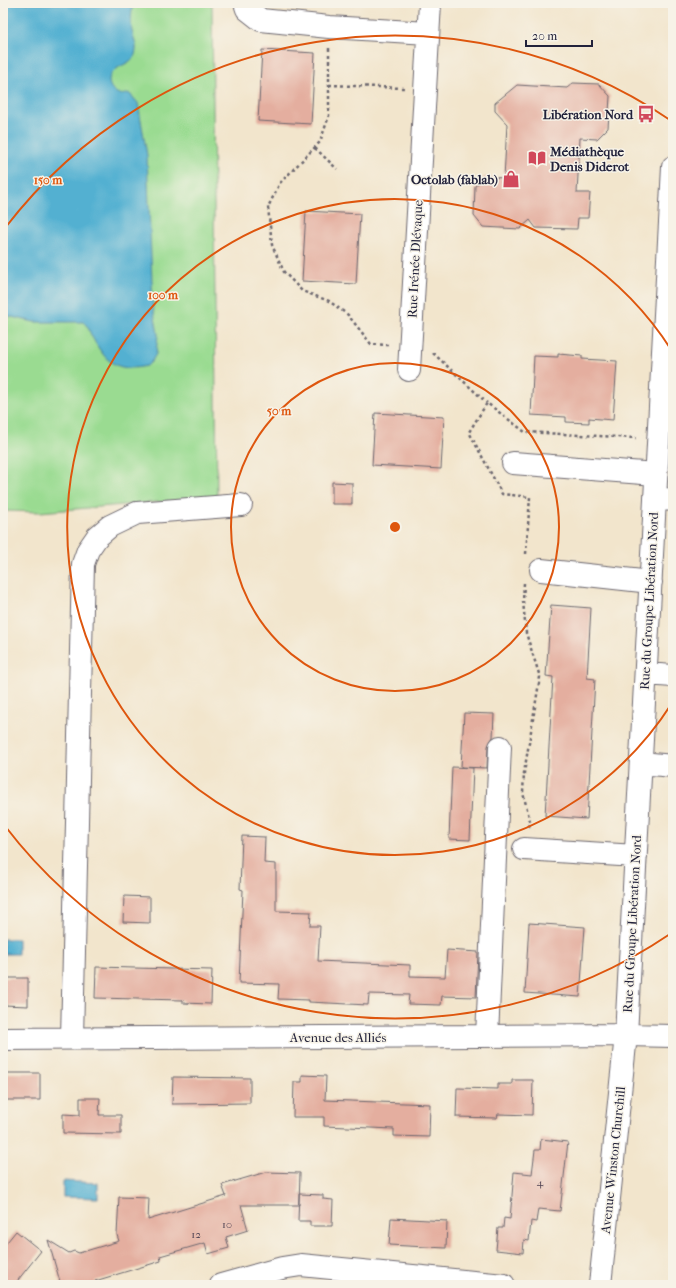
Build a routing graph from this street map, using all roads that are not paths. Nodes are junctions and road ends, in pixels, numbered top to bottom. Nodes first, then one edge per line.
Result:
1 (245, 3) edge
2 (430, 3) edge
3 (428, 33) junction
4 (673, 167) edge
5 (409, 370) dead end
6 (513, 463) dead end
7 (656, 474) junction
8 (664, 499) edge
9 (241, 506) dead end
10 (541, 570) dead end
11 (651, 582) junction
12 (646, 674) junction
13 (673, 676) edge
14 (500, 747) dead end
15 (641, 763) junction
16 (673, 766) edge
17 (524, 849) dead end
18 (636, 856) junction
19 (626, 1035) junction
20 (487, 1036) junction
21 (673, 1036) edge
22 (3, 1038) edge
23 (72, 1038) junction
24 (221, 1285) edge
25 (504, 1285) edge
26 (600, 1285) edge

1 - 3 street
2 - 3 street, Rue Irénée Dlévaque
3 - 5 street, Rue Irénée Dlévaque
4 - 7 street, Rue du Groupe Libération Nord
6 - 7 street
7 - 8 street, Rue du Groupe Libération Nord
8 - 11 street, Rue du Groupe Libération Nord
9 - 23 street
10 - 11 street
11 - 12 street, Rue du Groupe Libération Nord
12 - 13 street
12 - 15 street, Rue du Groupe Libération Nord
14 - 20 street
15 - 16 street
15 - 18 street, Rue du Groupe Libération Nord
17 - 18 street
18 - 19 street, Rue du Groupe Libération Nord
19 - 20 street, Avenue des Alliés
19 - 21 street, Avenue des Alliés
19 - 26 street, Avenue Winston Churchill
20 - 23 street, Avenue des Alliés
22 - 23 street, Avenue des Alliés
24 - 25 street

